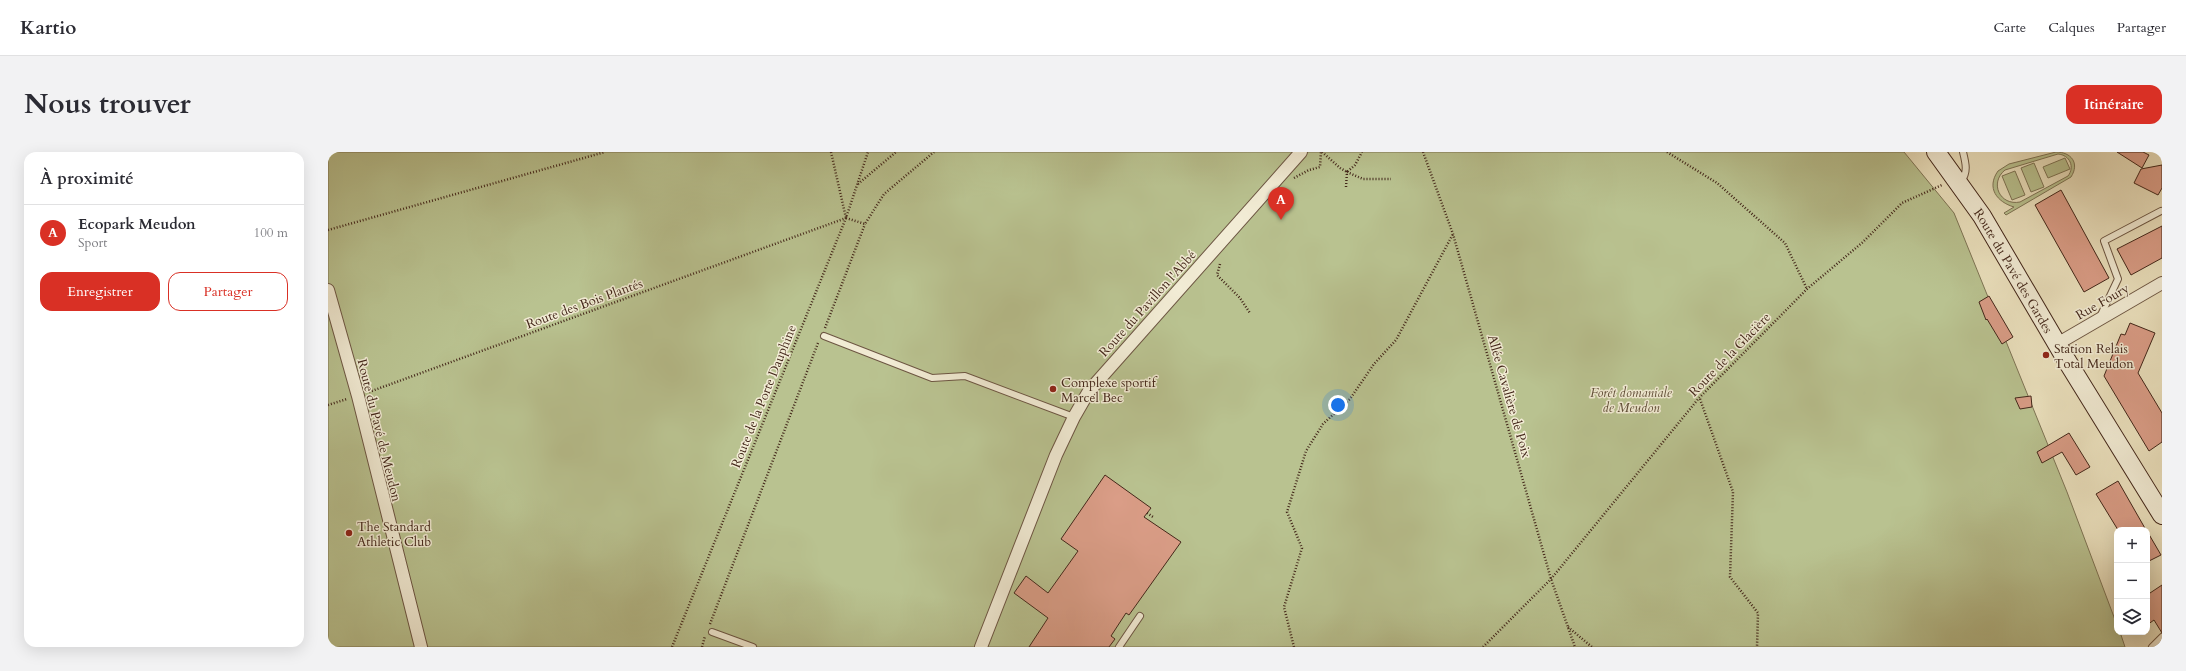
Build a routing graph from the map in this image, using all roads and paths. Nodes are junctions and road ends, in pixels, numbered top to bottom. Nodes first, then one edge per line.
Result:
1 (605, 152) edge
2 (831, 152) edge
3 (868, 152) edge
4 (896, 152) edge
5 (934, 152) edge
6 (1301, 152) edge
7 (1321, 152) edge
8 (1362, 152) edge
9 (1423, 152) edge
10 (1667, 152) edge
11 (1936, 152) edge
12 (1963, 152) edge
13 (1347, 172) junction
14 (1391, 179) dead end
15 (1289, 180) dead end
16 (1956, 181) junction
17 (858, 184) junction
18 (1346, 187) dead end
19 (2161, 211) dead end
20 (846, 218) junction
21 (865, 224) junction
22 (328, 230) edge
23 (1453, 234) junction
24 (1221, 260) dead end
25 (2162, 283) edge
26 (1807, 289) junction
27 (328, 290) edge
28 (1250, 313) dead end
29 (2100, 318) junction
30 (823, 336) joint
31 (819, 342) dead end
32 (2057, 344) junction
33 (358, 396) junction
34 (1699, 398) junction
35 (328, 405) edge
36 (1074, 417) junction
37 (1147, 513) dead end
38 (2162, 515) edge
39 (1154, 517) dead end
40 (1551, 579) junction
41 (1140, 616) dead end
42 (1568, 627) junction
43 (712, 632) dead end
44 (2162, 637) edge
45 (421, 647) edge
46 (672, 647) edge
47 (702, 647) edge
48 (753, 647) edge
49 (981, 647) edge
50 (1119, 647) edge
51 (1294, 647) edge
52 (1483, 647) edge
53 (1575, 647) edge
54 (1592, 647) edge
55 (1757, 647) edge
56 (2152, 647) edge

1 - 22 path
2 - 20 path
3 - 17 path, Route de la Porte Dauphine
4 - 17 path
5 - 21 path
6 - 36 street, Route du Pavillon l'Abbé
7 - 13 path
7 - 15 path
8 - 13 path
9 - 23 path, Allée Cavalière de Poix
10 - 26 path
11 - 16 main road, Route du Pavé des Gardes
12 - 16 lane
13 - 14 path
13 - 18 path
16 - 26 path, Route de la Glacière
16 - 32 main road, Route du Pavé des Gardes
17 - 20 path, Route de la Porte Dauphine
19 - 29 lane
20 - 21 path
20 - 33 path, Route des Bois Plantés
20 - 46 path, Route de la Porte Dauphine
21 - 30 path
23 - 40 path, Allée Cavalière de Poix
23 - 51 path
24 - 28 path
25 - 29 street, Rue Foury
26 - 34 path, Route de la Glacière
27 - 33 street, Route du Pavé de Meudon
29 - 32 street, Rue Foury
30 - 36 lane
31 - 47 path
32 - 38 main road, Route du Pavé des Gardes
33 - 35 path, Route des Bois Plantés
33 - 45 street, Route du Pavé de Meudon
34 - 40 path, Route de la Glacière
34 - 55 path
36 - 49 street, Route du Pavillon l'Abbé
37 - 39 path
40 - 42 path, Allée Cavalière de Poix
40 - 52 path, Route de la Glacière
41 - 50 lane
42 - 53 path, Allée Cavalière de Poix
42 - 54 path
43 - 48 lane
44 - 56 lane

